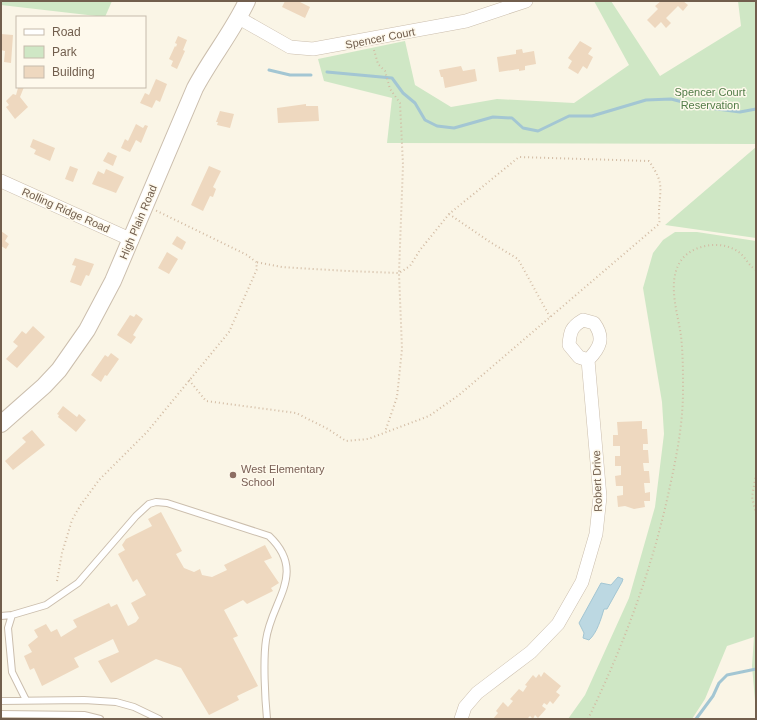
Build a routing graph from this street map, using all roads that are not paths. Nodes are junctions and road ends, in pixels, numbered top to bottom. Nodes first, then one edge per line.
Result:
1 (247, 1) edge
2 (526, 1) edge
3 (239, 18) junction
4 (1, 181) edge
5 (132, 240) junction
6 (588, 360) dead end
7 (1, 424) edge
8 (12, 615) junction
9 (1, 616) edge
10 (26, 700) junction
11 (1, 701) edge
12 (1, 714) edge
13 (100, 719) edge
14 (159, 719) edge
15 (267, 719) edge
16 (461, 719) edge

1 - 3 street, High Plain Road
2 - 3 street, Spencer Court
3 - 5 street, High Plain Road
4 - 5 street, Rolling Ridge Road
5 - 7 street, High Plain Road
6 - 16 street, Robert Drive
8 - 9 lane
8 - 10 lane
8 - 15 lane
10 - 11 lane
10 - 14 lane
12 - 13 lane

